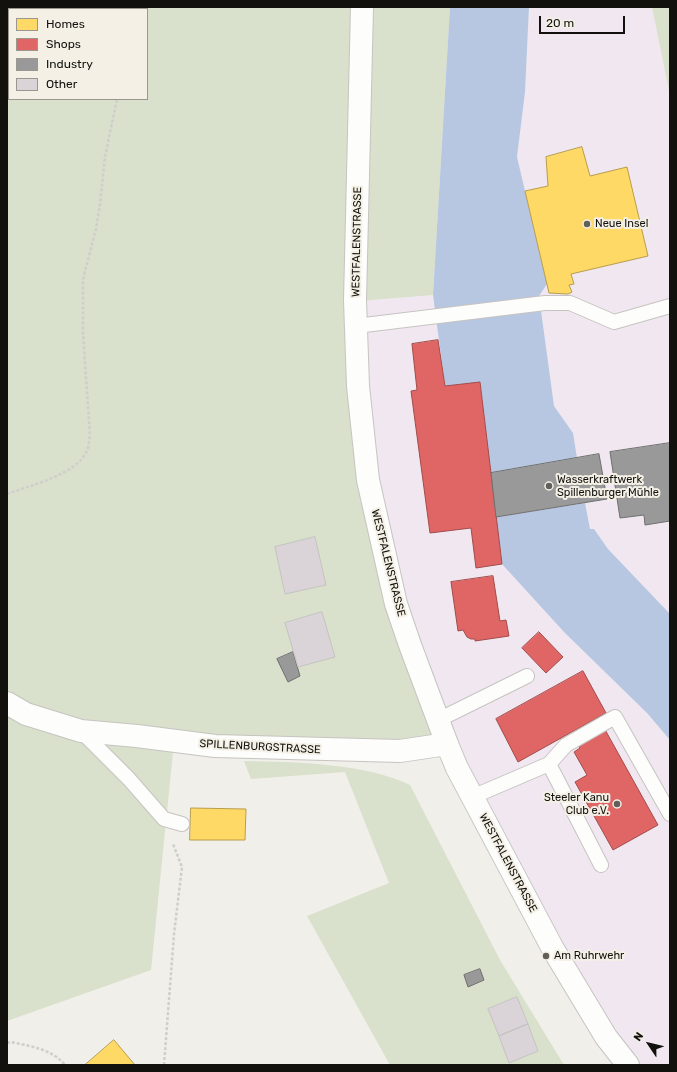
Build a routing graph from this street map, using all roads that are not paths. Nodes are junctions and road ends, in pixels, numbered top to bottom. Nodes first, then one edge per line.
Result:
1 (362, 7) edge
2 (670, 306) edge
3 (356, 326) junction
4 (527, 676) dead end
5 (7, 703) edge
6 (438, 720) junction
7 (81, 731) junction
8 (447, 744) junction
9 (549, 764) junction
10 (472, 797) junction
11 (670, 814) edge
12 (182, 824) dead end
13 (601, 865) dead end
14 (628, 1065) edge

1 - 3 main road, WESTFALENSTRASSE
2 - 3 lane
3 - 6 main road, WESTFALENSTRASSE
4 - 6 lane
5 - 7 main road, SPILLENBURGSTRASSE
6 - 8 main road, WESTFALENSTRASSE
7 - 8 main road, SPILLENBURGSTRASSE
7 - 12 lane
8 - 10 main road, WESTFALENSTRASSE
9 - 10 lane
9 - 11 lane
9 - 13 lane
10 - 14 main road, WESTFALENSTRASSE

